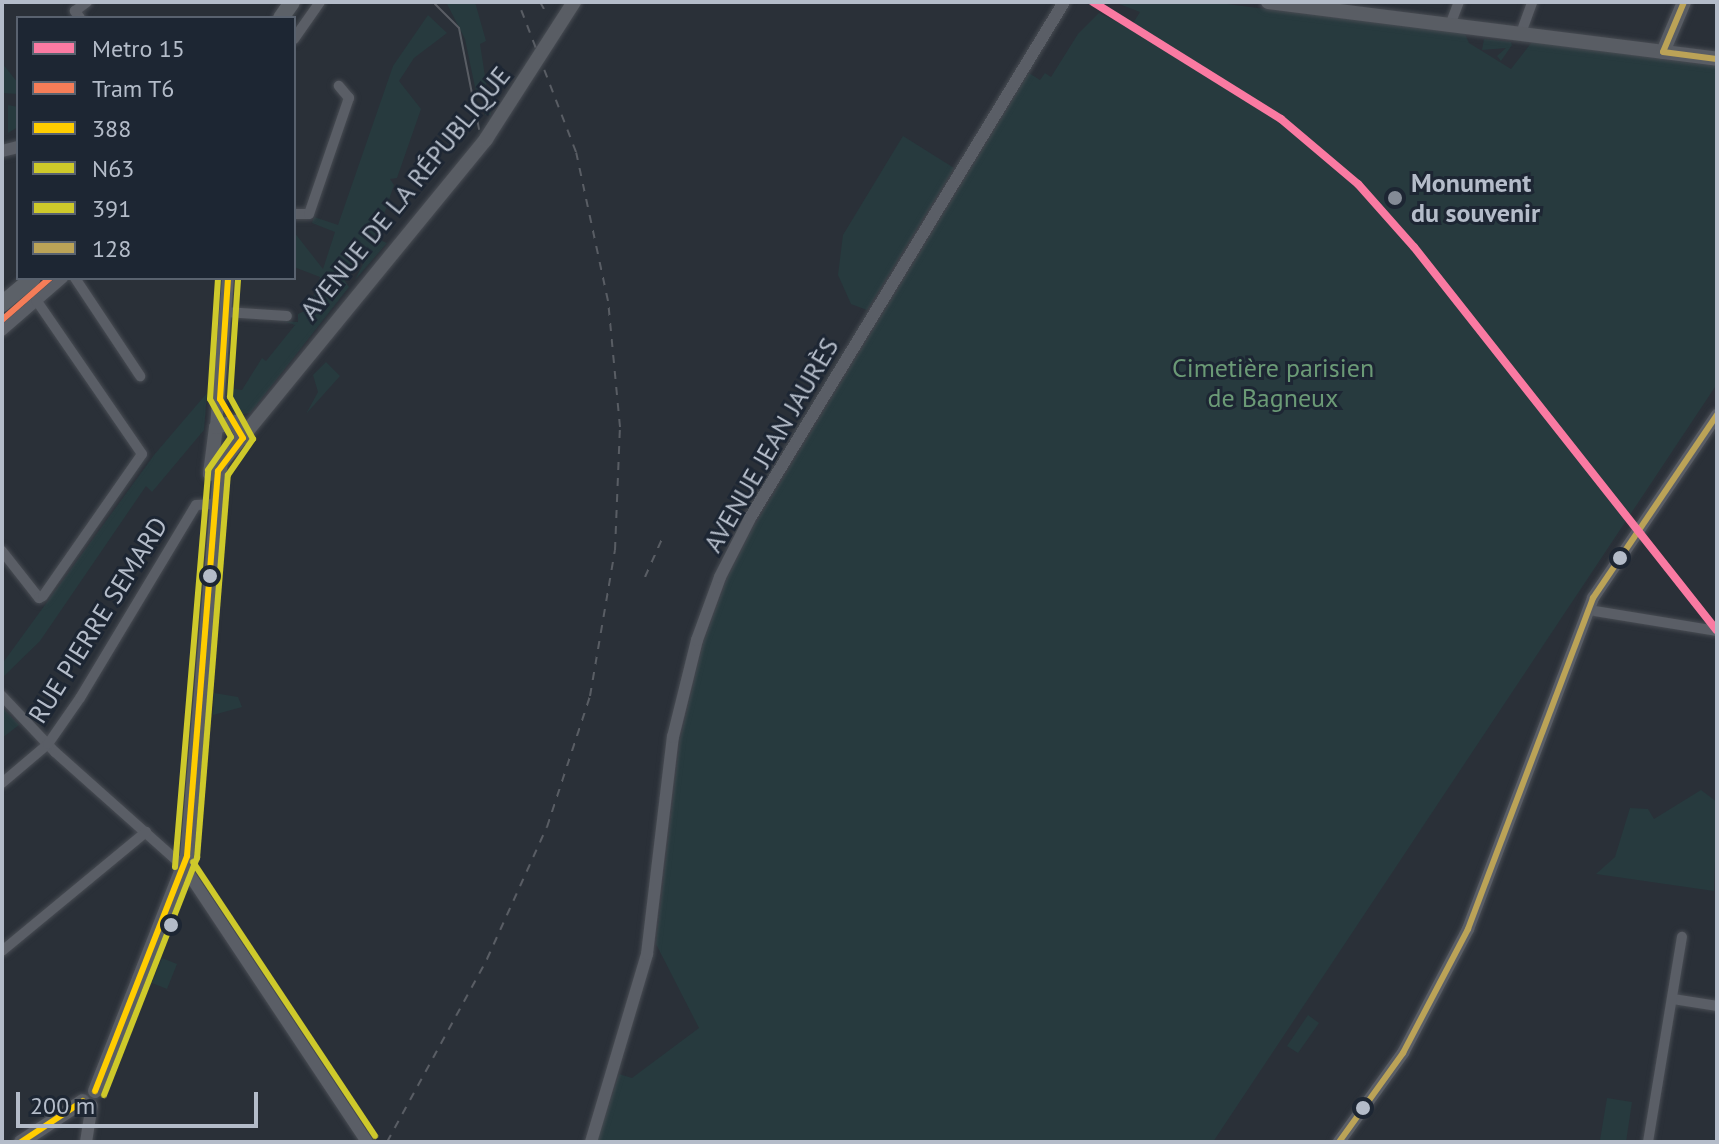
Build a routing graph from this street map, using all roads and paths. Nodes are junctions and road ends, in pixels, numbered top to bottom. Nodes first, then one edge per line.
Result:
1 (87, 2) edge
2 (320, 2) edge
3 (574, 2) edge
4 (1064, 2) edge
5 (1268, 2) edge
6 (1459, 2) edge
7 (1532, 2) edge
8 (1684, 2) edge
9 (1370, 8) edge
10 (79, 16) edge
11 (1450, 25) junction
12 (1521, 33) junction
13 (296, 36) edge
14 (1663, 52) junction
15 (1717, 59) edge
16 (339, 86) dead end
17 (296, 214) edge
18 (31, 280) edge
19 (61, 280) edge
20 (76, 280) edge
21 (228, 280) edge
22 (37, 301) junction
23 (2, 304) edge
24 (225, 312) junction
25 (287, 316) dead end
26 (2, 331) edge
27 (140, 376) dead end
28 (220, 399) junction
29 (1717, 415) edge
30 (216, 427) junction
31 (238, 428) junction
32 (222, 450) junction
33 (206, 505) junction
34 (2, 551) edge
35 (1620, 561) junction
36 (1595, 611) junction
37 (1717, 631) edge
38 (2, 696) edge
39 (48, 744) junction
40 (1536, 752) junction
41 (2, 783) edge
42 (146, 832) junction
43 (185, 868) junction
44 (1682, 937) dead end
45 (2, 951) edge
46 (1673, 999) junction
47 (1717, 1006) edge
48 (90, 1099) junction
49 (21, 1142) edge
50 (86, 1142) edge
51 (367, 1142) edge
52 (591, 1142) edge
53 (1339, 1142) edge
54 (1648, 1142) edge

1 - 10 street
2 - 13 street
3 - 31 main road, AVENUE DE LA RÉPUBLIQUE
4 - 52 street, AVENUE JEAN JAURÈS
5 - 9 main road
6 - 11 street
7 - 12 street
8 - 14 main road
9 - 11 main road
11 - 12 main road
12 - 14 main road
14 - 15 main road
16 - 17 street
18 - 23 main road
19 - 22 street
20 - 27 street
21 - 24 street
22 - 26 street
22 - 34 street
24 - 25 street
24 - 28 street
28 - 30 street
28 - 31 street
29 - 35 street
30 - 31 main road
30 - 32 main road
31 - 32 main road, AVENUE DE LA RÉPUBLIQUE
32 - 33 main road
33 - 39 street, RUE PIERRE SEMARD
33 - 43 main road
35 - 36 street
35 - 40 street
36 - 37 street
36 - 40 street
38 - 39 street
39 - 41 street, RUE PIERRE SEMARD
39 - 42 street
40 - 53 street
42 - 43 street
42 - 45 street
43 - 48 main road
43 - 51 street
44 - 46 street
46 - 47 street
46 - 54 street
48 - 49 main road
48 - 50 street

